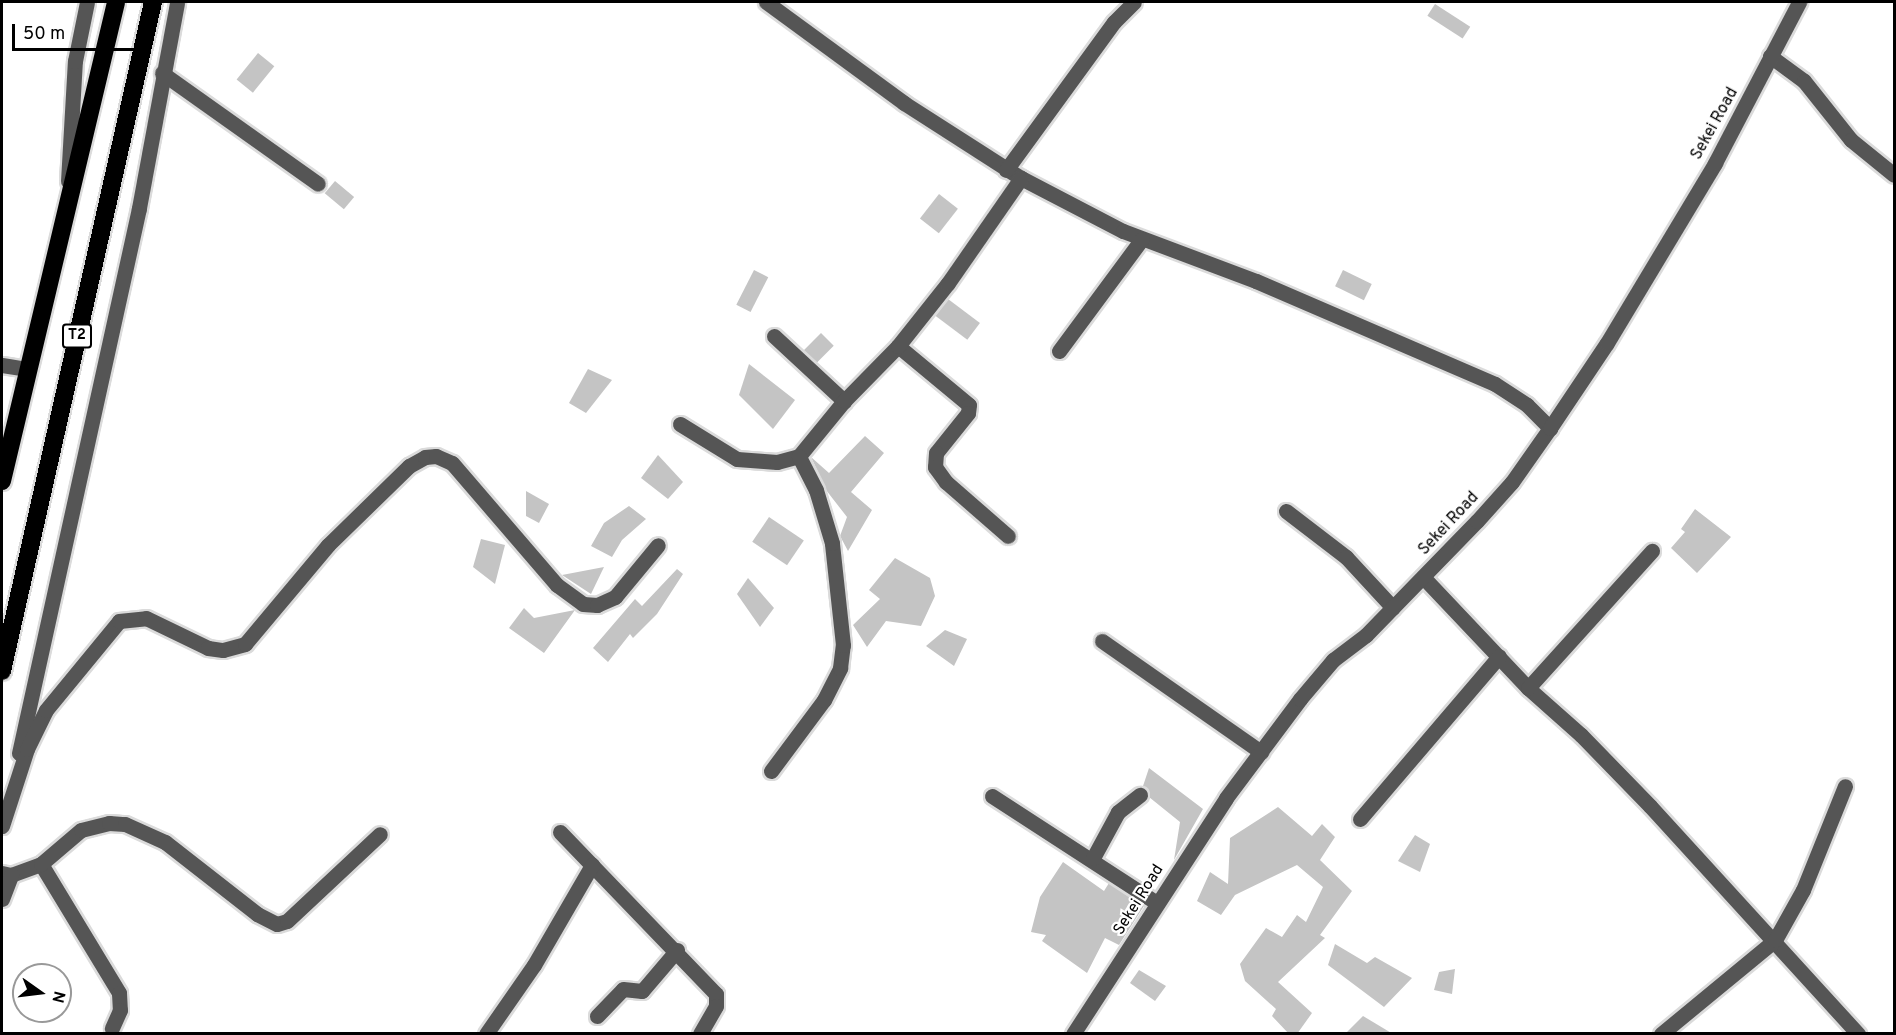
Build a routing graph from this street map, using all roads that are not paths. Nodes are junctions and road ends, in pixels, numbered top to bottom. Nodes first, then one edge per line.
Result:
1 (87, 2) edge
2 (116, 2) edge
3 (153, 2) edge
4 (177, 2) edge
5 (766, 2) edge
6 (1134, 2) edge
7 (1799, 2) edge
8 (1770, 56) junction
9 (162, 73) junction
10 (1006, 170) junction
11 (1894, 175) edge
12 (1021, 178) junction
13 (318, 184) dead end
14 (66, 210) junction
15 (1142, 239) junction
16 (774, 336) dead end
17 (898, 346) junction
18 (1059, 351) dead end
19 (2, 365) edge
20 (28, 369) junction
21 (844, 400) junction
22 (680, 424) dead end
23 (1551, 428) junction
24 (799, 456) junction
25 (2, 481) edge
26 (1287, 511) dead end
27 (1008, 536) dead end
28 (658, 545) dead end
29 (1652, 551) dead end
30 (1423, 577) junction
31 (1393, 608) junction
32 (1102, 641) dead end
33 (1500, 656) junction
34 (2, 671) edge
35 (1528, 688) junction
36 (1261, 752) junction
37 (771, 771) dead end
38 (1845, 786) dead end
39 (1140, 795) dead end
40 (992, 796) dead end
41 (8, 805) junction
42 (1360, 819) dead end
43 (2, 826) edge
44 (560, 832) dead end
45 (380, 834) dead end
46 (1093, 858) junction
47 (41, 864) junction
48 (592, 865) junction
49 (6, 874) edge
50 (2, 899) edge
51 (1157, 903) junction
52 (1775, 940) junction
53 (677, 950) junction
54 (597, 1016) dead end
55 (112, 1028) dead end
56 (486, 1034) edge
57 (700, 1034) edge
58 (1073, 1034) edge
59 (1661, 1034) edge
60 (1858, 1034) edge

1 - 14 street
2 - 14 highway, T2
3 - 34 highway, T2
4 - 9 street
5 - 10 street
6 - 10 street
7 - 8 street, Sekei Road
8 - 11 street
8 - 23 street, Sekei Road
9 - 13 street
9 - 41 street
10 - 12 street
12 - 15 street
12 - 17 street
14 - 20 highway, T2
15 - 18 street
15 - 23 street
16 - 21 street
17 - 21 street
17 - 27 street
19 - 20 street
20 - 25 highway, T2
21 - 24 street
22 - 24 street
23 - 30 street, Sekei Road
24 - 37 street
26 - 31 street
28 - 41 street
29 - 35 street
30 - 31 street, Sekei Road
30 - 33 street
31 - 36 street, Sekei Road
32 - 36 street
33 - 35 street
33 - 42 street
35 - 52 street
36 - 51 street, Sekei Road
38 - 52 street
39 - 46 street
40 - 46 street
41 - 43 street
44 - 48 street
45 - 47 street
46 - 51 street
47 - 49 street
47 - 55 street
48 - 53 street
48 - 56 street
49 - 50 street
51 - 58 street, Sekei Road
52 - 59 street
52 - 60 street
53 - 54 street
53 - 57 street

